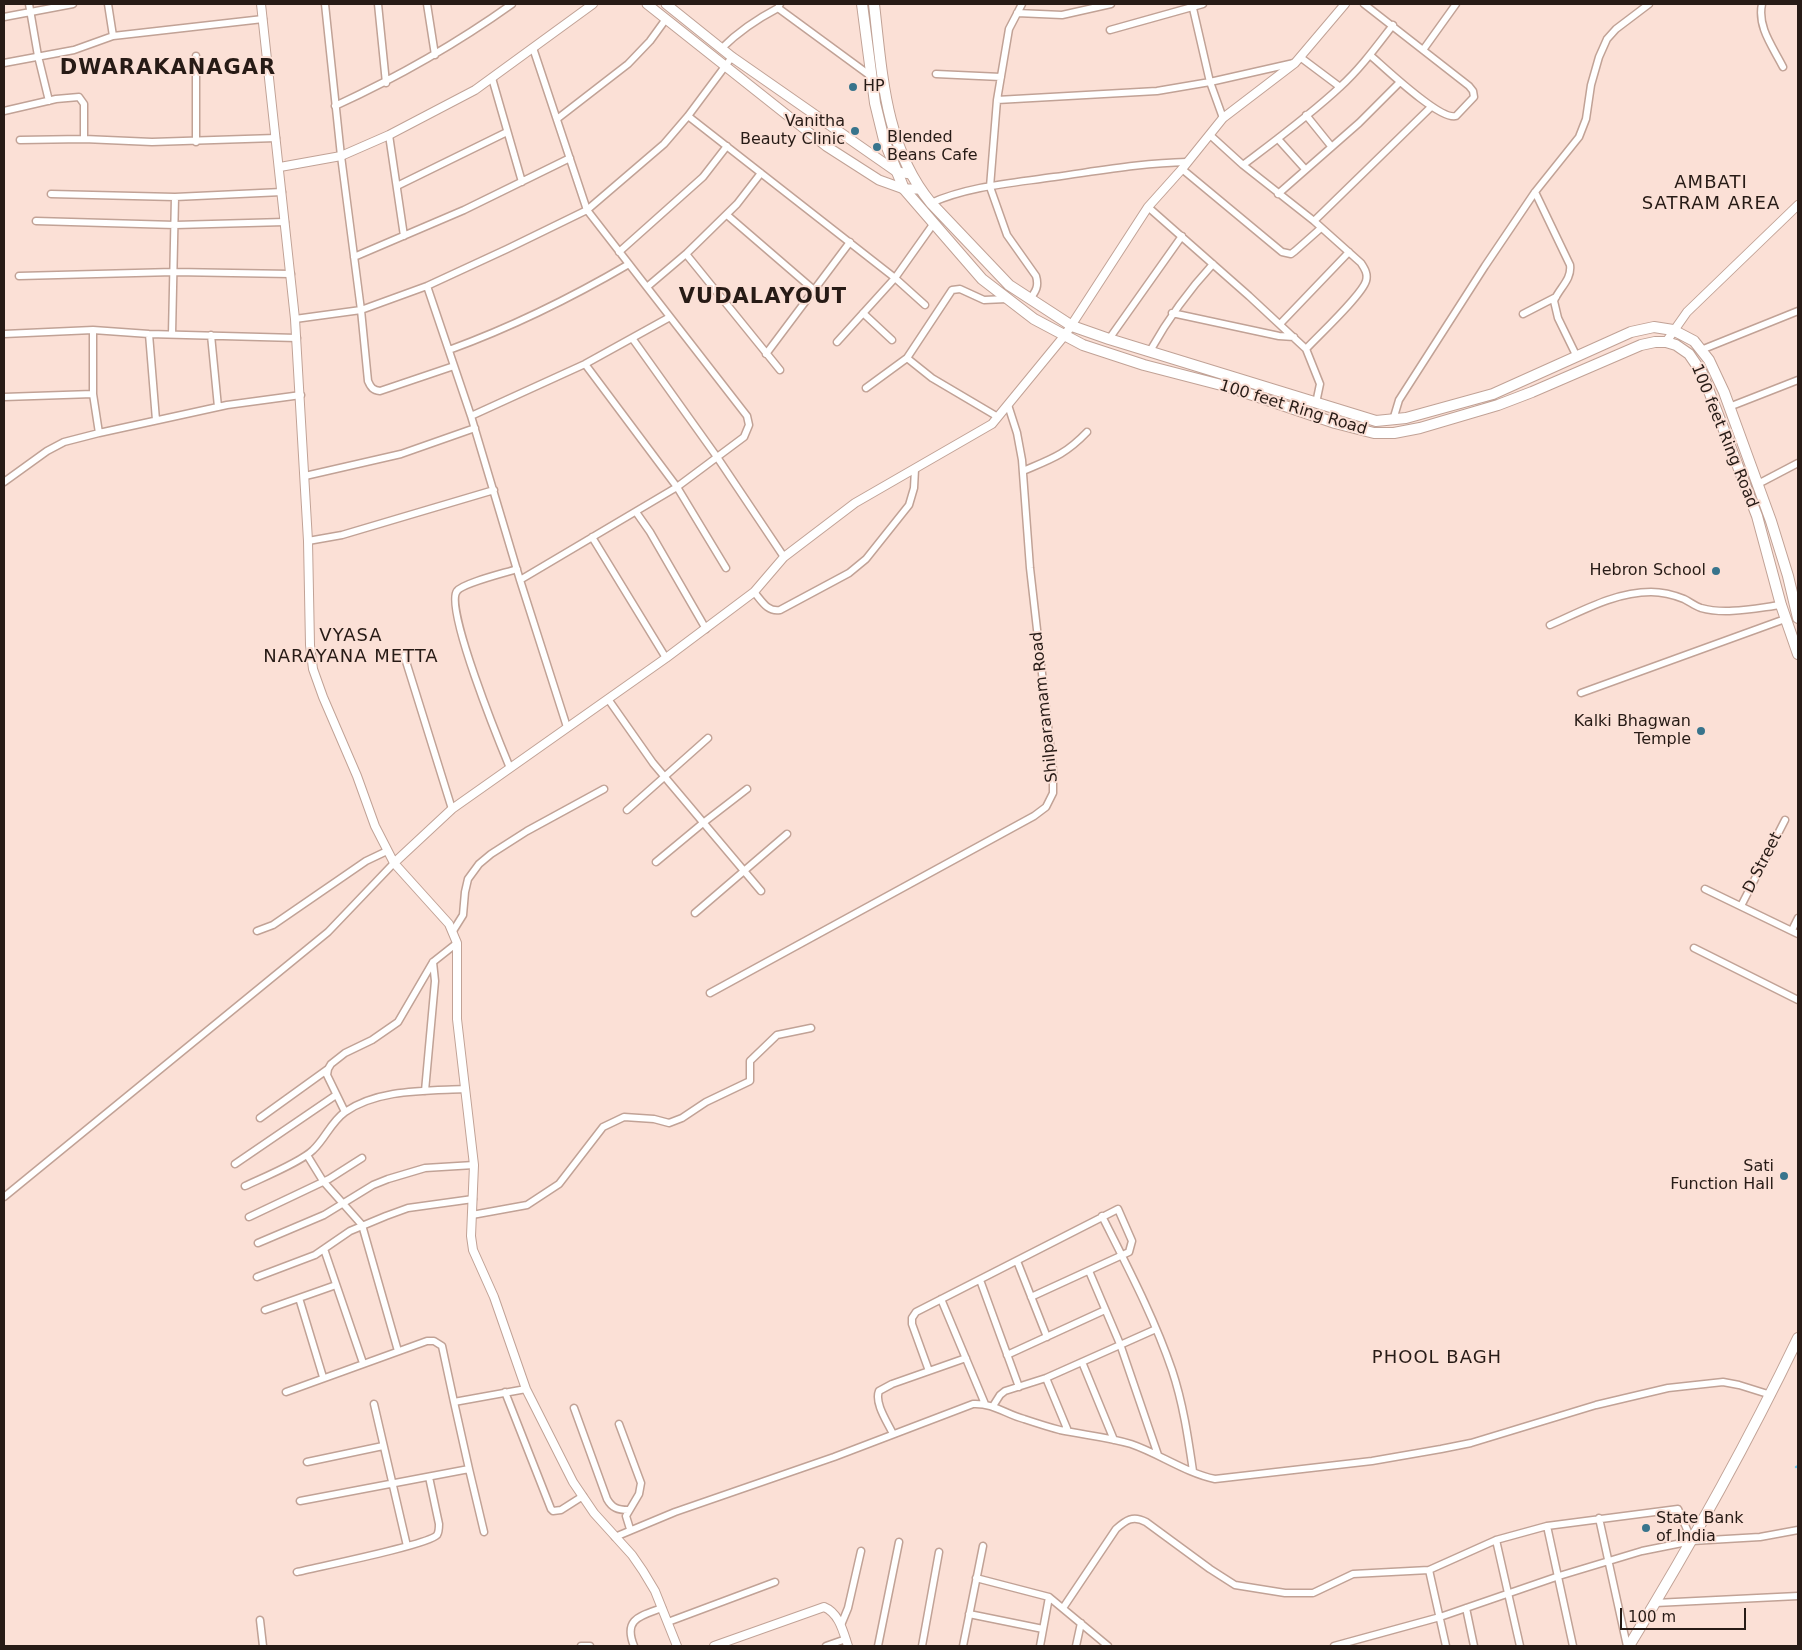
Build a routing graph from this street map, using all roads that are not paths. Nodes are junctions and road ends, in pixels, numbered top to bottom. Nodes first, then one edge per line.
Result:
1 (29, 4) edge
2 (73, 4) edge
3 (108, 4) edge
4 (261, 4) edge
5 (325, 4) edge
6 (378, 4) edge
7 (427, 4) edge
8 (512, 4) edge
9 (592, 4) edge
10 (647, 4) edge
11 (666, 4) edge
12 (862, 4) edge
13 (874, 4) edge
14 (1022, 4) edge
15 (1111, 4) edge
16 (1203, 4) edge
17 (1345, 4) edge
18 (1364, 4) edge
19 (1456, 4) edge
20 (1649, 4) edge
21 (1762, 4) edge
22 (1193, 5) edge
23 (779, 6) edge
24 (30, 12) junction
25 (1017, 13) junction
26 (4, 17) edge
27 (263, 18) junction
28 (666, 19) junction
29 (1393, 25) junction
30 (1110, 30) dead end
31 (113, 36) junction
32 (534, 48) junction
33 (722, 48) junction
34 (1423, 50) junction
35 (1370, 54) junction
36 (435, 55) junction
37 (38, 56) junction
38 (196, 56) dead end
39 (732, 57) junction
40 (1298, 60) junction
41 (4, 63) edge
42 (725, 67) junction
43 (1784, 67) dead end
44 (936, 74) dead end
45 (872, 77) junction
46 (1001, 77) junction
47 (492, 78) junction
48 (1210, 82) junction
49 (1400, 82) junction
50 (386, 83) junction
51 (1340, 87) junction
52 (997, 100) junction
53 (49, 101) junction
54 (336, 106) junction
55 (1431, 107) junction
56 (4, 111) edge
57 (1306, 115) junction
58 (688, 116) junction
59 (1223, 118) junction
60 (557, 119) junction
61 (508, 132) junction
62 (388, 135) junction
63 (1210, 135) junction
64 (276, 138) junction
65 (84, 139) junction
66 (1278, 139) junction
67 (20, 140) dead end
68 (196, 142) junction
69 (727, 146) junction
70 (1331, 146) junction
71 (340, 156) junction
72 (570, 158) junction
73 (1185, 165) junction
74 (1243, 165) junction
75 (280, 167) junction
76 (1305, 169) junction
77 (897, 172) junction
78 (761, 173) junction
79 (911, 174) junction
80 (522, 182) junction
81 (397, 186) junction
82 (990, 187) junction
83 (904, 189) junction
84 (919, 189) junction
85 (282, 192) junction
86 (1535, 192) junction
87 (51, 194) dead end
88 (1278, 194) junction
89 (175, 197) junction
90 (931, 204) junction
91 (1798, 205) edge
92 (1148, 207) junction
93 (586, 210) junction
94 (726, 214) junction
95 (36, 221) dead end
96 (1314, 221) junction
97 (285, 222) junction
98 (934, 223) junction
99 (174, 225) junction
100 (1321, 228) junction
101 (404, 236) junction
102 (1182, 236) junction
103 (850, 242) junction
104 (619, 252) junction
105 (1349, 252) junction
106 (686, 254) junction
107 (354, 258) junction
108 (629, 264) junction
109 (1213, 264) junction
110 (174, 272) junction
111 (291, 274) junction
112 (18, 276) dead end
113 (895, 278) junction
114 (427, 286) junction
115 (647, 287) junction
116 (814, 290) junction
117 (1556, 297) junction
118 (1008, 299) junction
119 (1030, 299) junction
120 (925, 305) dead end
121 (361, 310) junction
122 (1798, 312) edge
123 (863, 313) junction
124 (1172, 313) junction
125 (1523, 314) dead end
126 (670, 317) junction
127 (296, 319) junction
128 (1280, 324) junction
129 (1072, 326) junction
130 (93, 330) junction
131 (1673, 330) junction
132 (4, 334) edge
133 (149, 334) junction
134 (172, 334) junction
135 (211, 335) junction
136 (1066, 335) junction
137 (1294, 336) junction
138 (297, 338) junction
139 (632, 338) junction
140 (1109, 339) junction
141 (892, 340) dead end
142 (837, 342) dead end
143 (1666, 342) junction
144 (1306, 349) junction
145 (449, 350) junction
146 (1701, 350) junction
147 (1150, 351) junction
148 (766, 354) junction
149 (1577, 357) junction
150 (907, 358) junction
151 (585, 364) junction
152 (454, 366) junction
153 (780, 370) dead end
154 (1798, 380) edge
155 (866, 388) dead end
156 (93, 394) junction
157 (301, 395) junction
158 (4, 397) edge
159 (1316, 402) junction
160 (1008, 405) junction
161 (218, 407) junction
162 (1729, 407) junction
163 (471, 416) junction
164 (998, 417) junction
165 (156, 420) junction
166 (1392, 420) junction
167 (475, 428) junction
168 (1086, 432) dead end
169 (99, 433) junction
170 (717, 457) junction
171 (1798, 463) edge
172 (915, 468) junction
173 (1023, 471) junction
174 (305, 476) junction
175 (4, 482) edge
176 (1758, 484) junction
177 (677, 487) junction
178 (494, 490) junction
179 (636, 512) junction
180 (592, 538) junction
181 (308, 541) junction
182 (784, 557) junction
183 (726, 568) dead end
184 (517, 569) junction
185 (520, 580) junction
186 (754, 592) junction
187 (1781, 605) junction
188 (1797, 606) edge
189 (1798, 618) edge
190 (1786, 620) junction
191 (1550, 625) dead end
192 (706, 629) junction
193 (1798, 654) edge
194 (404, 655) dead end
195 (666, 658) junction
196 (1581, 693) dead end
197 (608, 699) junction
198 (567, 727) junction
199 (708, 738) dead end
200 (510, 768) junction
201 (664, 776) junction
202 (604, 789) dead end
203 (747, 789) dead end
204 (452, 809) junction
205 (627, 810) dead end
206 (1785, 820) dead end
207 (703, 823) junction
208 (787, 834) dead end
209 (387, 851) junction
210 (656, 862) dead end
211 (394, 863) junction
212 (743, 870) junction
213 (1705, 889) dead end
214 (761, 891) dead end
215 (1740, 906) junction
216 (695, 913) dead end
217 (1798, 918) edge
218 (257, 931) dead end
219 (453, 931) junction
220 (1795, 932) edge
221 (457, 943) junction
222 (1694, 948) dead end
223 (433, 962) junction
224 (710, 993) dead end
225 (1798, 1000) edge
226 (811, 1028) dead end
227 (328, 1069) junction
228 (464, 1089) junction
229 (425, 1091) junction
230 (336, 1095) junction
231 (345, 1112) junction
232 (260, 1118) dead end
233 (307, 1155) junction
234 (362, 1158) dead end
235 (235, 1164) dead end
236 (474, 1165) junction
237 (323, 1182) junction
238 (246, 1186) dead end
239 (4, 1197) edge
240 (473, 1200) junction
241 (344, 1203) junction
242 (472, 1215) junction
243 (1102, 1216) junction
244 (249, 1218) dead end
245 (362, 1225) junction
246 (258, 1243) dead end
247 (324, 1249) junction
248 (1122, 1256) junction
249 (1017, 1261) junction
250 (1088, 1271) junction
251 (257, 1277) dead end
252 (980, 1280) junction
253 (336, 1285) junction
254 (1031, 1297) junction
255 (299, 1298) junction
256 (941, 1299) junction
257 (265, 1310) dead end
258 (1106, 1310) junction
259 (1156, 1329) junction
260 (1047, 1337) junction
261 (1798, 1338) edge
262 (1120, 1344) junction
263 (398, 1351) junction
264 (1007, 1355) junction
265 (966, 1358) junction
266 (1082, 1362) junction
267 (363, 1363) junction
268 (929, 1371) junction
269 (324, 1377) junction
270 (1046, 1378) junction
271 (1019, 1387) junction
272 (526, 1389) junction
273 (286, 1392) dead end
274 (505, 1392) junction
275 (1771, 1395) junction
276 (454, 1402) junction
277 (374, 1404) dead end
278 (985, 1404) junction
279 (993, 1406) junction
280 (574, 1408) dead end
281 (619, 1424) dead end
282 (1068, 1431) junction
283 (893, 1434) junction
284 (1114, 1440) junction
285 (383, 1446) junction
286 (1158, 1455) junction
287 (307, 1462) dead end
288 (469, 1469) junction
289 (1193, 1471) junction
290 (429, 1477) junction
291 (392, 1484) junction
292 (583, 1496) junction
293 (300, 1501) dead end
294 (628, 1510) junction
295 (1599, 1518) junction
296 (1547, 1526) junction
297 (630, 1529) junction
298 (1798, 1530) edge
299 (484, 1532) dead end
300 (615, 1537) junction
301 (1496, 1540) junction
302 (899, 1542) dead end
303 (1692, 1542) junction
304 (407, 1546) junction
305 (982, 1546) dead end
306 (861, 1551) dead end
307 (940, 1552) dead end
308 (1609, 1561) junction
309 (1429, 1570) junction
310 (297, 1572) dead end
311 (1559, 1576) junction
312 (976, 1578) junction
313 (775, 1582) dead end
314 (1508, 1594) junction
315 (1798, 1596) edge
316 (1049, 1597) junction
317 (1655, 1603) junction
318 (662, 1608) junction
319 (1063, 1608) junction
320 (1466, 1608) junction
321 (969, 1614) junction
322 (1440, 1617) junction
323 (260, 1620) dead end
324 (668, 1622) junction
325 (1081, 1623) junction
326 (841, 1626) junction
327 (1043, 1629) junction
328 (847, 1643) edge
329 (263, 1646) edge
330 (581, 1646) edge
331 (590, 1646) edge
332 (634, 1646) edge
333 (677, 1646) edge
334 (714, 1646) edge
335 (826, 1646) edge
336 (878, 1646) edge
337 (922, 1646) edge
338 (962, 1646) edge
339 (1040, 1646) edge
340 (1076, 1646) edge
341 (1108, 1646) edge
342 (1334, 1646) edge
343 (1446, 1646) edge
344 (1474, 1646) edge
345 (1520, 1646) edge
346 (1574, 1646) edge
347 (1628, 1646) edge

1 - 24 street
2 - 24 street
3 - 31 street
4 - 27 street
5 - 54 street
6 - 50 street
7 - 36 street
8 - 36 street
9 - 32 street
10 - 28 main road
11 - 33 main road
12 - 45 main road, 100 feet Ring Road
13 - 79 main road, 100 feet Ring Road
14 - 25 street
15 - 25 street
16 - 22 street
17 - 40 street
18 - 29 street
19 - 34 street
20 - 86 street
21 - 43 street
22 - 30 street
22 - 48 street
23 - 33 street
23 - 45 street
24 - 26 street
24 - 37 street
25 - 46 street
27 - 31 street
27 - 64 street
28 - 42 main road
28 - 60 street
29 - 34 street
29 - 35 street
31 - 37 street
32 - 47 street
32 - 60 street
33 - 39 main road
34 - 55 street
35 - 49 street
35 - 51 street
36 - 50 street
37 - 41 street
37 - 53 street
38 - 68 street
39 - 42 street
39 - 77 main road
40 - 48 street
40 - 51 street
40 - 59 street
42 - 58 street
42 - 83 main road
44 - 46 street
45 - 77 main road, 100 feet Ring Road
46 - 52 street
47 - 61 street
47 - 62 street
48 - 52 street
48 - 59 street
49 - 55 street
49 - 70 street
50 - 54 street
51 - 57 street
52 - 82 street
53 - 56 street
53 - 65 street
54 - 71 street
55 - 96 street
57 - 66 street
57 - 70 street
58 - 69 street
58 - 93 street
59 - 63 street
60 - 72 street
61 - 80 street
61 - 81 street
62 - 71 street
62 - 81 street
63 - 73 street
63 - 74 street
64 - 68 street
64 - 75 street
65 - 67 street
65 - 68 street
66 - 74 street
66 - 76 street
69 - 78 street
69 - 104 street
70 - 76 street
71 - 75 street
71 - 107 street
72 - 80 street
72 - 93 street
73 - 82 street
73 - 92 street
73 - 100 street
74 - 88 street
75 - 85 street
76 - 88 street
77 - 79 main road
77 - 83 main road, 100 feet Ring Road
78 - 94 street
78 - 103 street
79 - 84 main road, 100 feet Ring Road
80 - 101 street
81 - 101 street
82 - 90 street
82 - 119 street
83 - 84 main road
83 - 98 main road, 100 feet Ring Road
84 - 90 main road, 100 feet Ring Road
85 - 89 street
85 - 97 street
86 - 117 street
86 - 166 street
87 - 89 street
88 - 96 street
89 - 99 street
90 - 119 main road, 100 feet Ring Road
91 - 131 street
92 - 102 street
92 - 129 street
93 - 104 street
93 - 114 street
94 - 106 street
94 - 116 street
95 - 99 street
96 - 100 street
97 - 99 street
97 - 111 street
98 - 113 street
98 - 118 main road, 100 feet Ring Road
99 - 110 street
100 - 105 street
101 - 107 street
102 - 109 street
102 - 140 street
103 - 113 street
103 - 116 street
104 - 108 street
105 - 128 street
105 - 144 street
106 - 115 street
106 - 148 street
107 - 121 street
108 - 115 street
108 - 145 street
109 - 124 street
109 - 128 street
110 - 111 street
110 - 112 street
110 - 134 street
111 - 127 street
113 - 120 street
113 - 123 street
114 - 121 street
114 - 145 street
115 - 126 street
116 - 148 street
117 - 125 street
117 - 149 street
118 - 136 main road, 100 feet Ring Road
118 - 150 street
119 - 129 main road, 100 feet Ring Road
121 - 127 street
121 - 152 street
122 - 146 street
123 - 141 street
123 - 142 street
124 - 137 street
124 - 147 street
126 - 139 street
126 - 170 street
127 - 138 street
128 - 137 street
129 - 136 street
129 - 140 main road, 100 feet Ring Road
130 - 132 street
130 - 133 street
130 - 156 street
131 - 143 street
131 - 146 main road, 100 feet Ring Road
131 - 149 main road, 100 feet Ring Road
133 - 134 street
133 - 165 street
134 - 135 street
135 - 138 street
135 - 161 street
136 - 143 main road, 100 feet Ring Road
136 - 160 street
137 - 144 street
138 - 157 street
139 - 151 street
139 - 170 street
140 - 147 main road, 100 feet Ring Road
143 - 187 main road, 100 feet Ring Road
144 - 159 street
145 - 152 street
146 - 162 main road, 100 feet Ring Road
147 - 159 main road, 100 feet Ring Road
148 - 153 street
149 - 166 main road, 100 feet Ring Road
150 - 155 street
150 - 164 street
151 - 163 street
151 - 177 street
152 - 163 street
154 - 162 street
156 - 158 street
156 - 169 street
157 - 161 street
157 - 174 street
159 - 166 main road, 100 feet Ring Road
160 - 164 street
160 - 173 street, Shilparamam Road
161 - 165 street
162 - 176 main road, 100 feet Ring Road
163 - 167 street
164 - 172 street
165 - 169 street
167 - 174 street
167 - 178 street
168 - 173 street
169 - 175 street
170 - 177 street
170 - 182 street
171 - 176 street
172 - 182 street
172 - 186 street
173 - 224 street, Shilparamam Road
174 - 181 street
176 - 188 main road, 100 feet Ring Road
177 - 179 street
177 - 183 street
178 - 181 street
178 - 184 street
179 - 180 street
179 - 192 street
180 - 185 street
180 - 195 street
181 - 209 street
182 - 186 street
184 - 185 street
184 - 200 street
185 - 198 street
186 - 192 street
187 - 190 main road, 100 feet Ring Road
187 - 191 street
188 - 189 main road, 100 feet Ring Road
190 - 193 main road, 100 feet Ring Road
190 - 196 street
192 - 195 street
194 - 204 street
195 - 197 street
197 - 198 street
197 - 201 street
198 - 200 street
199 - 201 street
200 - 204 street
201 - 205 street
201 - 207 street
202 - 219 street
203 - 207 street
204 - 211 street
206 - 215 street, D Street
207 - 210 street
207 - 212 street
208 - 212 street
209 - 211 street
209 - 218 street
211 - 219 street
211 - 239 street
212 - 214 street
212 - 216 street
213 - 215 street
215 - 220 street
217 - 220 street
219 - 221 street
221 - 223 street
221 - 228 street
222 - 225 street
223 - 227 street
223 - 229 street
226 - 242 street
227 - 230 street
227 - 232 street
228 - 229 street
228 - 236 street
229 - 231 street
230 - 231 street
230 - 235 street
231 - 233 street
233 - 237 street
233 - 238 street
234 - 237 street
236 - 240 street
236 - 241 street
237 - 241 street
237 - 244 street
240 - 242 street
240 - 245 street
241 - 245 street
241 - 246 street
242 - 272 street
243 - 248 street
243 - 248 street
243 - 249 street
245 - 247 street
245 - 263 street
247 - 251 street
247 - 253 street
248 - 250 street
248 - 259 street
249 - 252 street
249 - 254 street
250 - 254 street
250 - 258 street
252 - 256 street
252 - 264 street
253 - 255 street
253 - 267 street
254 - 260 street
255 - 257 street
255 - 269 street
256 - 265 street
256 - 268 street
258 - 260 street
258 - 262 street
259 - 262 street
259 - 289 street
260 - 264 street
261 - 275 main road
262 - 266 street
262 - 286 street
263 - 267 street
263 - 276 street
264 - 271 street
265 - 268 street
265 - 278 street
266 - 270 street
266 - 284 street
267 - 269 street
268 - 283 street
269 - 273 street
270 - 271 street
270 - 282 street
271 - 279 street
272 - 274 street
272 - 292 street
274 - 276 street
274 - 292 street
275 - 289 street
275 - 303 main road
276 - 288 street
277 - 285 street
278 - 279 street
278 - 283 street
279 - 282 street
280 - 294 street
281 - 294 street
282 - 284 street
283 - 297 street
284 - 286 street
285 - 287 street
285 - 291 street
286 - 289 street
288 - 290 street
288 - 299 street
290 - 291 street
290 - 304 street
291 - 293 street
291 - 304 street
292 - 300 street
294 - 297 street
295 - 296 street
295 - 303 street
295 - 308 street
296 - 301 street
296 - 311 street
297 - 300 street
298 - 303 street
300 - 318 street
301 - 309 street
301 - 314 street
302 - 336 street
303 - 308 street
303 - 317 main road
304 - 310 street
305 - 312 street
306 - 326 street
307 - 337 street
308 - 311 street
308 - 347 street
309 - 319 street
309 - 322 street
311 - 314 street
311 - 346 street
312 - 316 street
312 - 321 street
313 - 324 street
314 - 320 street
314 - 345 street
315 - 317 street
316 - 319 street
316 - 327 street
317 - 347 main road
318 - 324 street
318 - 332 street
319 - 325 street
320 - 322 street
320 - 344 street
321 - 327 street
321 - 338 street
322 - 342 street
322 - 343 street
323 - 329 street
324 - 333 street
325 - 340 street
325 - 341 street
326 - 328 street
326 - 334 street
327 - 339 street
328 - 335 street
330 - 331 street

